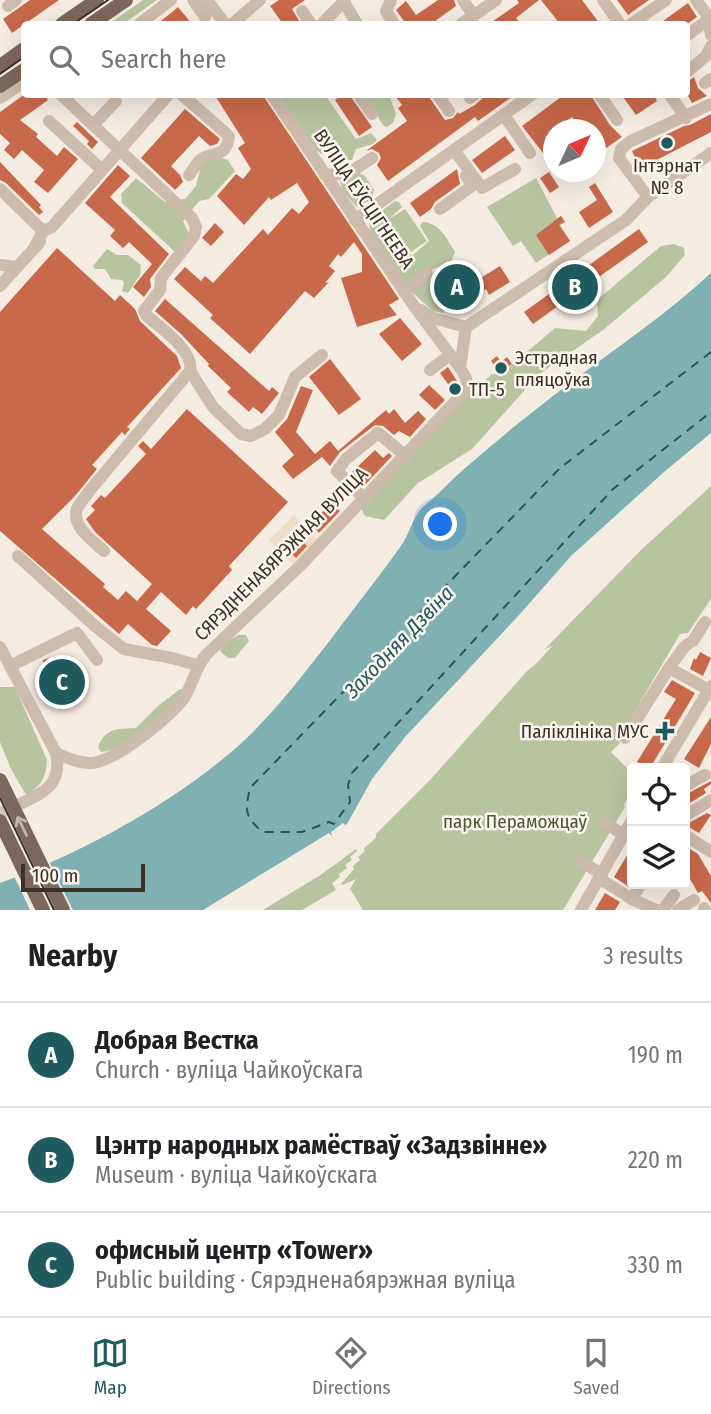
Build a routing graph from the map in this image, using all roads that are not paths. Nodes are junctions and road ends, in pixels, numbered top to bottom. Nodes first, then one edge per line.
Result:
1 (126, 0) edge
2 (171, 0) edge
3 (193, 0) edge
4 (207, 0) edge
5 (260, 0) edge
6 (391, 0) edge
7 (463, 0) edge
8 (496, 0) edge
9 (603, 0) edge
10 (666, 0) edge
11 (696, 0) edge
12 (344, 1) edge
13 (88, 3) edge
14 (302, 11) dead end
15 (474, 16) junction
16 (205, 17) dead end
17 (708, 20) junction
18 (66, 21) edge
19 (92, 21) edge
20 (96, 21) edge
21 (143, 21) edge
22 (223, 21) edge
23 (236, 21) edge
24 (309, 21) edge
25 (325, 21) edge
26 (355, 21) edge
27 (392, 21) edge
28 (466, 21) edge
29 (618, 21) edge
30 (635, 21) edge
31 (690, 34) edge
32 (711, 35) edge
33 (711, 46) edge
34 (21, 52) edge
35 (2, 62) edge
36 (690, 69) edge
37 (21, 71) edge
38 (21, 84) edge
39 (0, 86) edge
40 (0, 98) edge
41 (64, 98) edge
42 (165, 98) edge
43 (186, 98) edge
44 (274, 98) edge
45 (361, 98) edge
46 (440, 98) edge
47 (525, 98) edge
48 (601, 98) edge
49 (672, 98) edge
50 (112, 99) edge
51 (711, 104) edge
52 (449, 111) dead end
53 (372, 114) dead end
54 (504, 115) junction
55 (686, 118) junction
56 (617, 120) dead end
57 (49, 121) dead end
58 (93, 125) junction
59 (119, 151) junction
60 (452, 151) junction
61 (530, 153) dead end
62 (711, 153) edge
63 (372, 158) dead end
64 (515, 169) dead end
65 (102, 170) junction
66 (189, 175) dead end
67 (325, 175) junction
68 (0, 189) edge
69 (648, 197) junction
70 (440, 209) dead end
71 (355, 220) junction
72 (48, 229) junction
73 (0, 265) edge
74 (17, 267) junction
75 (426, 273) dead end
76 (0, 286) edge
77 (404, 292) junction
78 (414, 306) junction
79 (467, 327) junction
80 (321, 355) dead end
81 (450, 355) junction
82 (460, 368) junction
83 (430, 370) dead end
84 (190, 371) junction
85 (464, 395) joint
86 (406, 456) junction
87 (365, 499) junction
88 (104, 551) dead end
89 (18, 556) dead end
90 (705, 622) dead end
91 (0, 647) edge
92 (97, 660) dead end
93 (197, 665) junction
94 (10, 666) junction
95 (669, 668) junction
96 (710, 689) edge
97 (625, 738) dead end
98 (56, 753) junction
99 (665, 763) edge
100 (705, 775) dead end
101 (0, 780) edge
102 (690, 783) edge
103 (711, 800) edge
104 (22, 803) tunnel mouth
105 (690, 813) edge
106 (0, 821) edge
107 (604, 822) dead end
108 (629, 826) edge
109 (624, 835) junction
110 (690, 838) edge
111 (711, 852) edge
112 (580, 861) dead end
113 (601, 876) junction
114 (637, 889) edge
115 (674, 895) dead end
116 (630, 898) junction
117 (701, 906) edge
118 (43, 910) edge
119 (63, 910) edge
120 (581, 910) edge
121 (620, 910) edge
122 (656, 910) edge
123 (663, 910) edge
124 (678, 910) edge

1 - 20 main road
2 - 21 street
3 - 16 street
4 - 22 street
5 - 23 street
6 - 27 street
7 - 15 street
8 - 15 street
9 - 29 street
10 - 30 street
11 - 17 street
12 - 25 street
12 - 26 street
13 - 18 main road
13 - 19 street
14 - 24 street
15 - 28 street
17 - 31 street
17 - 32 street
33 - 36 street
34 - 35 main road
37 - 39 main road
38 - 40 street
41 - 58 street
42 - 59 street
43 - 66 street
44 - 67 street, ВУЛІЦА ЕЎСЦІГНЕЕВА
45 - 53 street
46 - 52 street
47 - 54 street
48 - 56 street
49 - 55 street
50 - 58 street
51 - 55 street
54 - 60 street
54 - 61 street
55 - 69 street
57 - 65 street
58 - 59 street
59 - 65 street
59 - 84 street
60 - 64 street
60 - 70 street
60 - 71 street
62 - 69 street
63 - 67 street
65 - 72 street
67 - 71 street, ВУЛІЦА ЕЎСЦІГНЕЕВА
68 - 72 street
69 - 79 street
71 - 77 street, ВУЛІЦА ЕЎСЦІГНЕЕВА
72 - 74 street
73 - 74 street
74 - 76 street
75 - 77 street
77 - 78 street, ВУЛІЦА ЕЎСЦІГНЕЕВА
78 - 79 street
78 - 81 street, ВУЛІЦА ЕЎСЦІГНЕЕВА
79 - 82 street
80 - 84 street
81 - 82 street, ВУЛІЦА ЕЎСЦІГНЕЕВА
81 - 83 street
82 - 85 street, ВУЛІЦА ЕЎСЦІГНЕЕВА
84 - 88 street
85 - 86 street, СЯРЭДНЕНАБЯРЭЖНАЯ ВУЛІЦА
86 - 87 street, СЯРЭДНЕНАБЯРЭЖНАЯ ВУЛІЦА
86 - 87 street
87 - 93 street, СЯРЭДНЕНАБЯРЭЖНАЯ ВУЛІЦА
89 - 93 street
90 - 95 street
91 - 94 street
92 - 94 street
93 - 98 street, СЯРЭДНЕНАБЯРЭЖНАЯ ВУЛІЦА
94 - 98 street
95 - 96 street
95 - 97 street
96 - 99 street
98 - 104 street
100 - 102 street
119 -> 101 main road, bridge
103 - 105 street
106 - 118 main road
107 - 109 street
108 - 109 street
109 - 113 street
110 - 111 street
112 - 113 street
113 - 116 street
113 - 120 street
114 - 116 street
115 - 123 street
116 - 121 street
116 - 122 street
117 - 124 street

